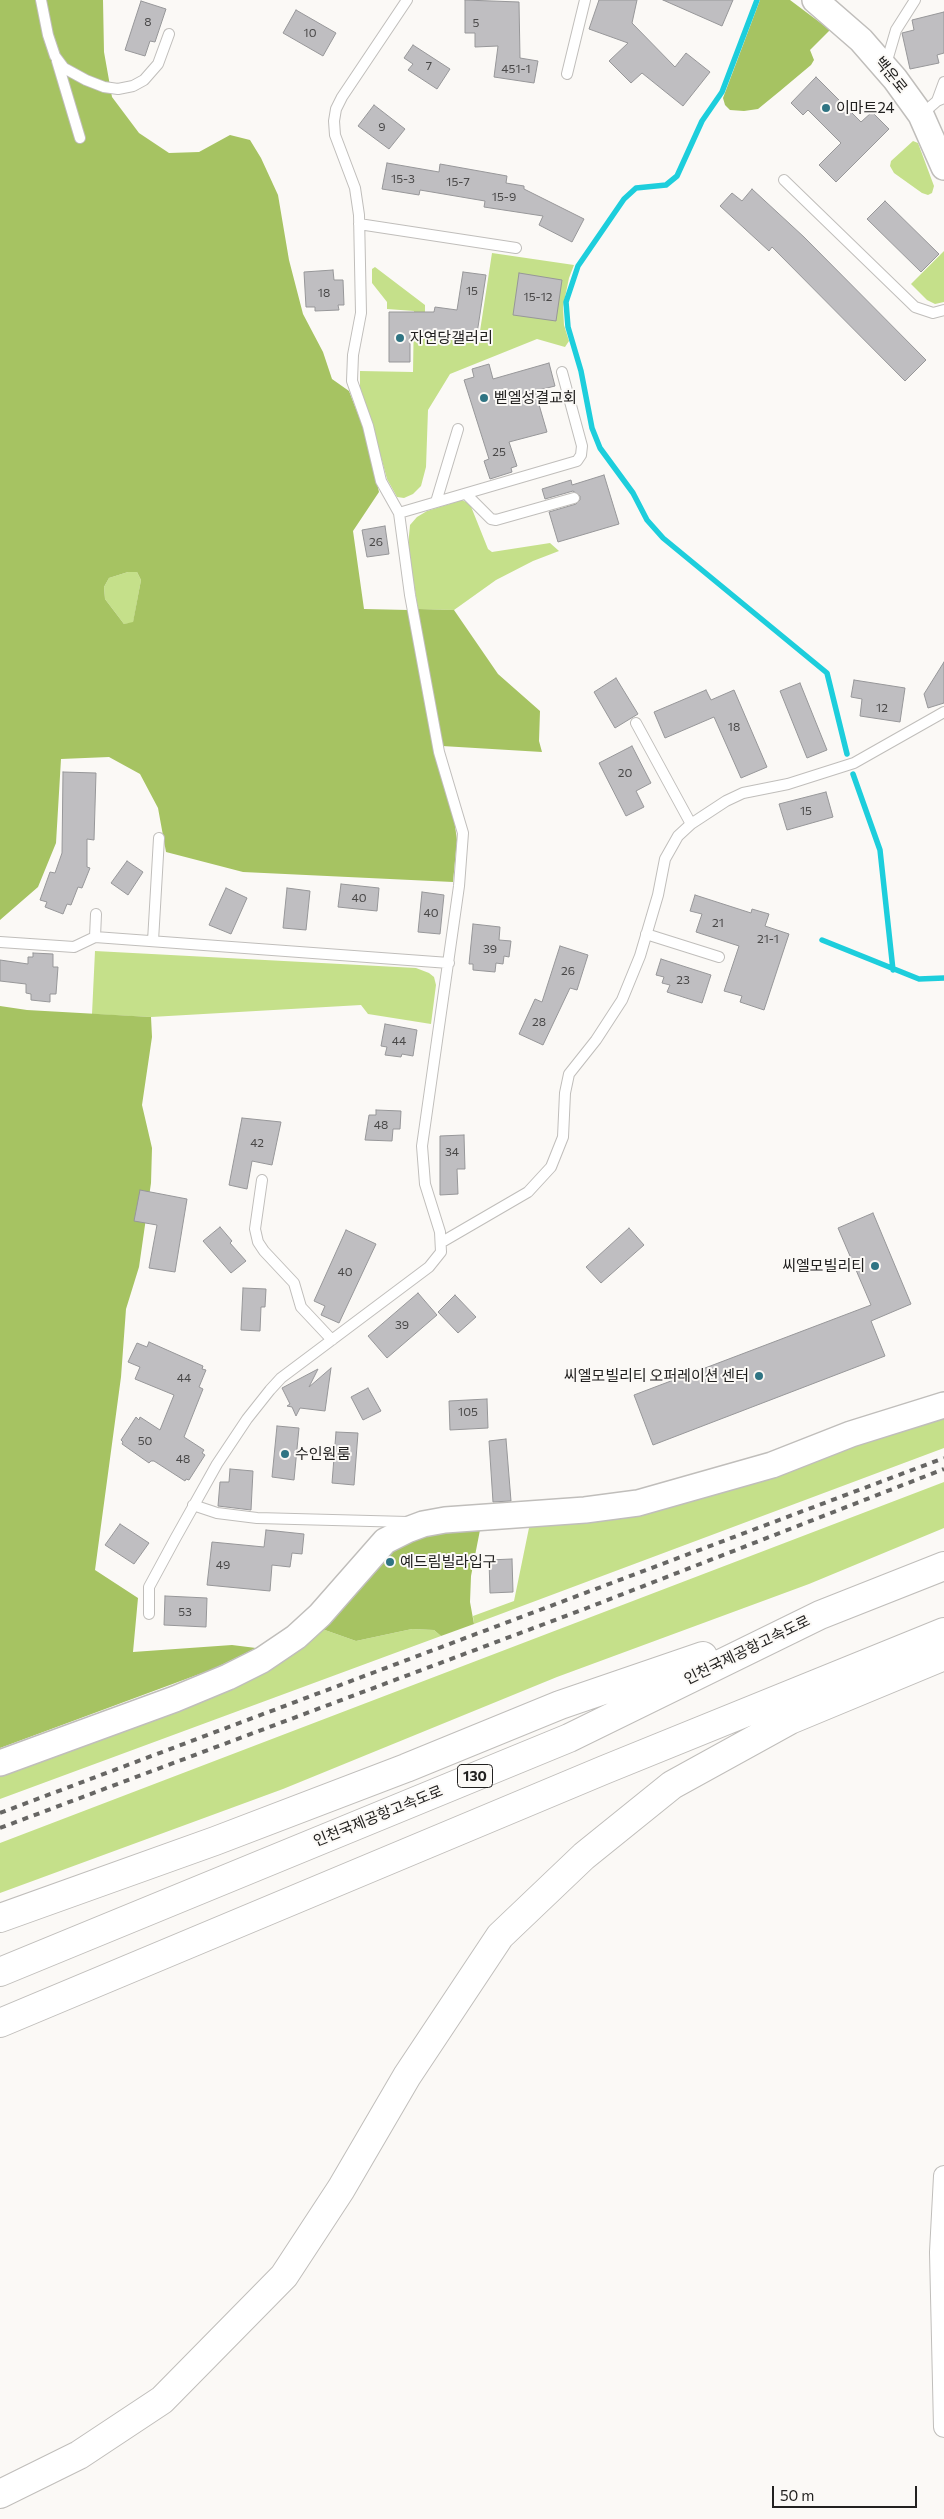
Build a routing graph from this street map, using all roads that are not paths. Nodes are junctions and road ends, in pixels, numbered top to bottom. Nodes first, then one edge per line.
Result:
1 (41, 0) edge
2 (407, 0) edge
3 (585, 0) edge
4 (815, 0) edge
5 (915, 0) edge
6 (169, 34) dead end
7 (55, 56) junction
8 (885, 67) junction
9 (567, 74) dead end
10 (944, 82) edge
11 (934, 105) edge
12 (80, 138) dead end
13 (944, 167) edge
14 (784, 180) dead end
15 (359, 224) junction
16 (516, 248) dead end
17 (944, 310) edge
18 (562, 372) dead end
19 (458, 429) dead end
20 (466, 494) junction
21 (574, 498) dead end
22 (436, 502) junction
23 (399, 513) junction
24 (944, 712) edge
25 (636, 723) dead end
26 (691, 824) junction
27 (159, 838) dead end
28 (96, 914) dead end
29 (646, 934) junction
30 (95, 937) junction
31 (153, 941) junction
32 (0, 942) edge
33 (719, 956) dead end
34 (449, 963) junction
35 (262, 1180) dead end
36 (442, 1242) junction
37 (332, 1340) junction
38 (944, 1405) edge
39 (193, 1505) junction
40 (423, 1524) junction
41 (944, 1566) edge
42 (149, 1614) dead end
43 (820, 1615) junction
44 (944, 1632) edge
45 (944, 1656) edge
46 (0, 1763) edge
47 (0, 1918) edge
48 (0, 1972) edge
49 (0, 2023) edge
50 (944, 2176) edge
51 (944, 2427) edge
52 (0, 2494) edge

1 - 7 lane
2 - 15 lane
3 - 9 lane
4 - 8 street, 백운로
5 - 8 lane
6 - 7 lane
7 - 12 lane
8 - 11 street, 백운로
10 - 11 lane
11 - 13 street, 백운로
14 - 17 lane
15 - 16 lane
15 - 23 lane
18 - 20 lane
19 - 22 lane
20 - 21 lane
20 - 22 lane
22 - 23 lane
23 - 34 lane
24 - 26 lane
25 - 26 lane
26 - 29 lane
27 - 31 lane
28 - 30 lane
29 - 33 lane
29 - 36 lane
30 - 31 lane
30 - 32 lane
31 - 34 lane
34 - 36 lane
35 - 37 lane
36 - 37 lane
37 - 39 lane
38 - 40 street
39 - 40 lane
39 - 42 lane
40 - 46 street
41 - 43 highway, 인천국제공항고속도로 / 130
43 - 47 highway
43 - 48 highway, 인천국제공항고속도로 / 130
44 - 49 highway
45 - 52 highway
50 - 51 street

